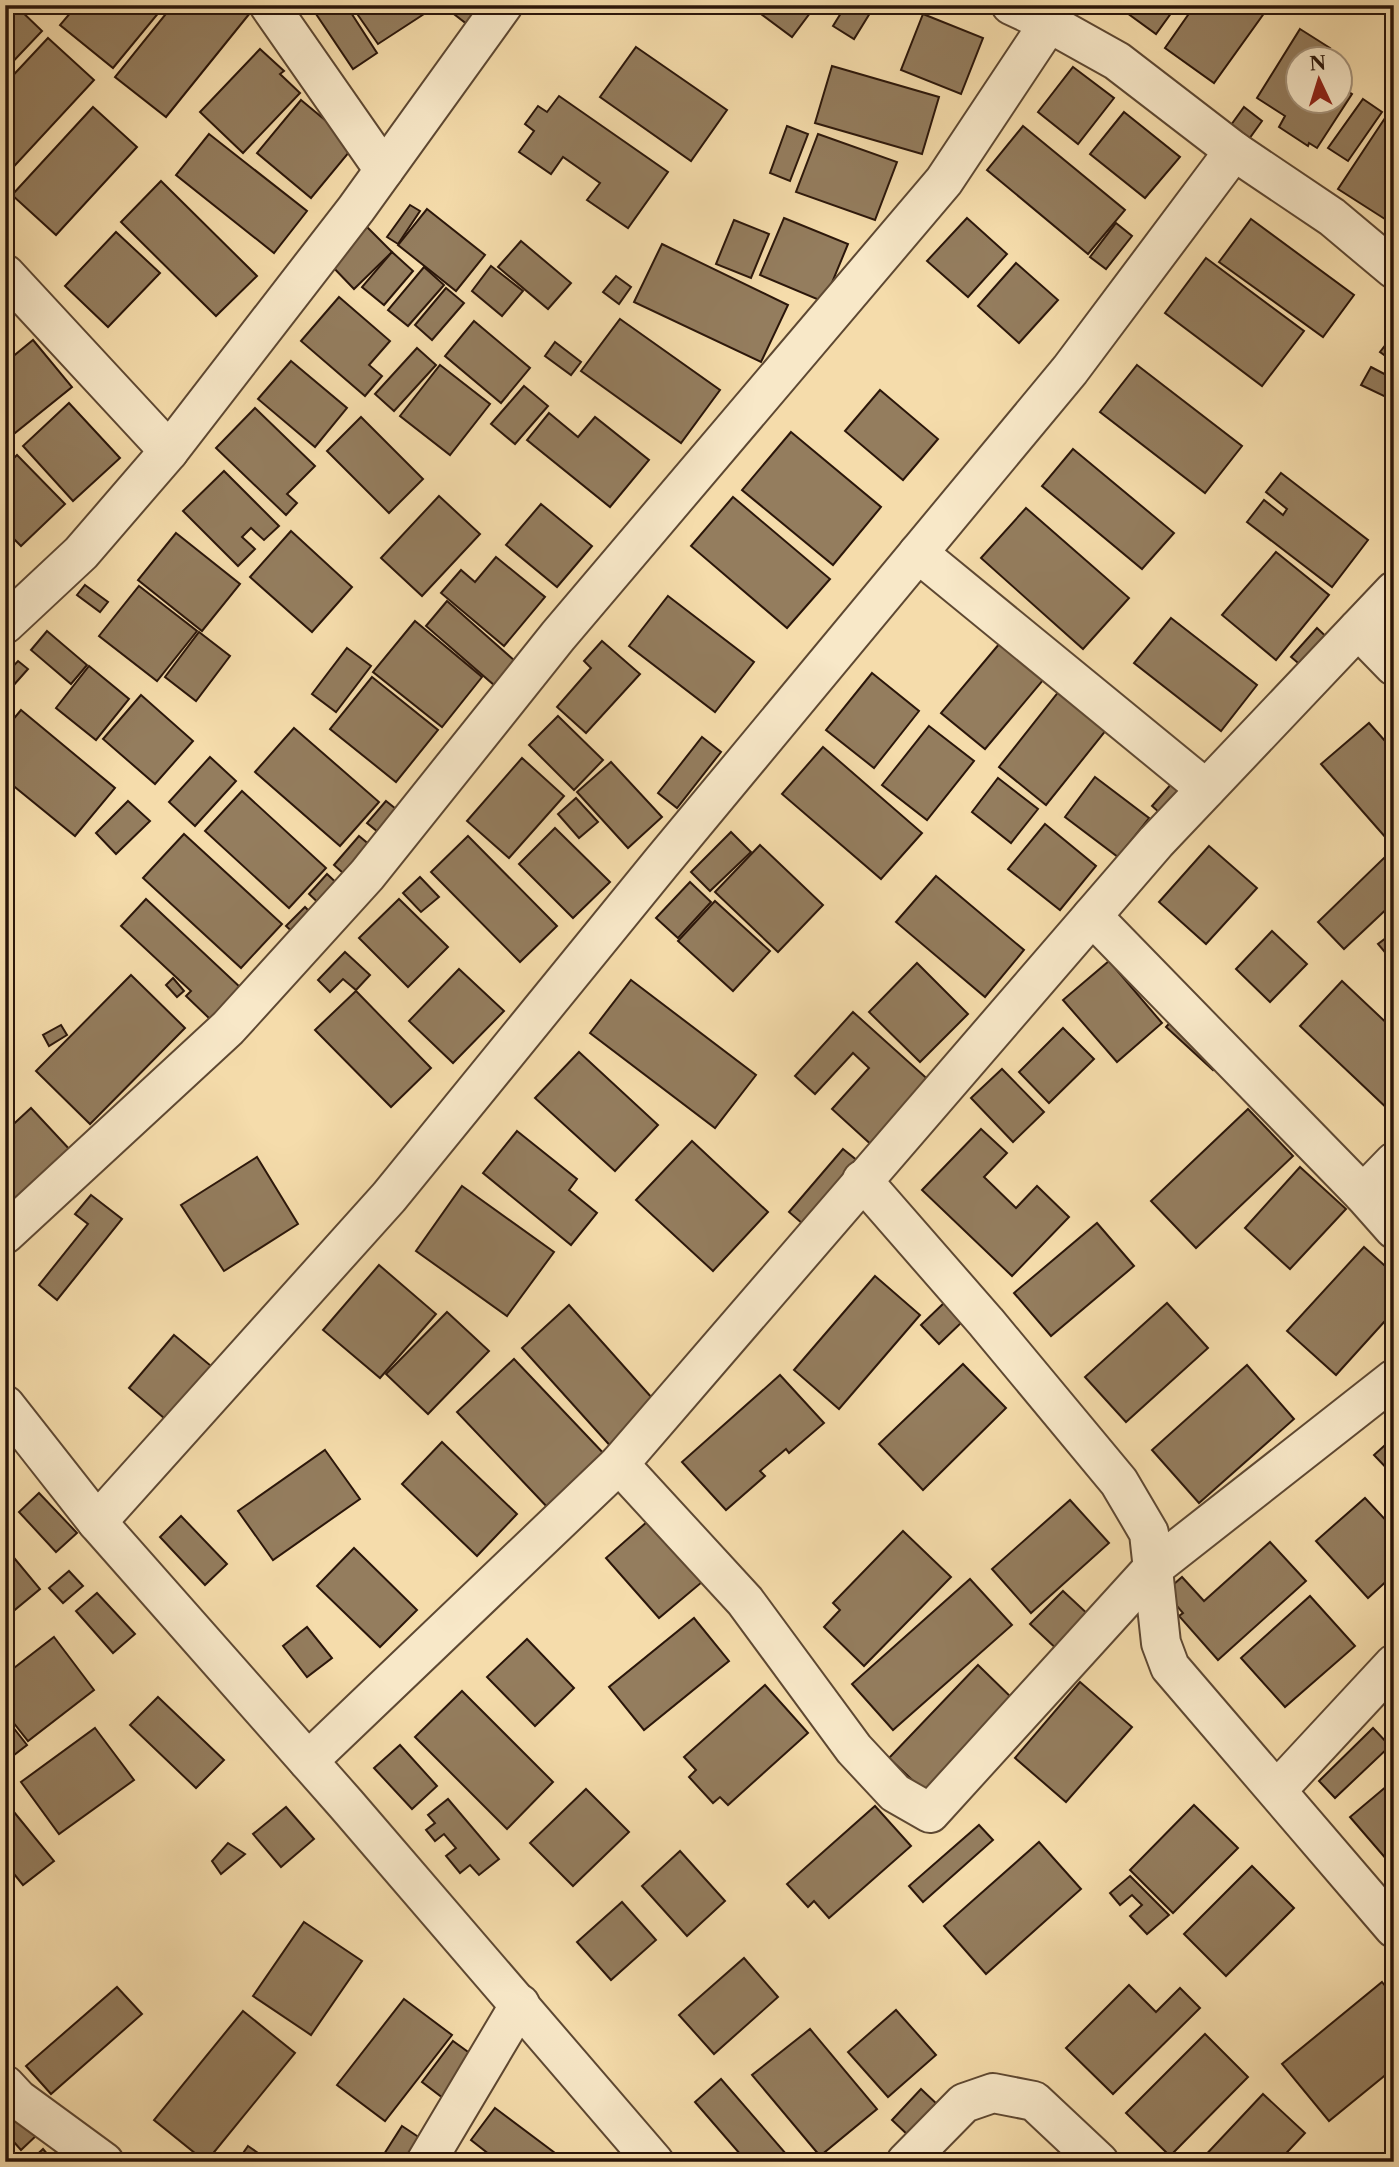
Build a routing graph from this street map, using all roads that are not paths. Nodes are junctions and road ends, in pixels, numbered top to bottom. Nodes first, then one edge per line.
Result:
1 (270, 5) edge
2 (503, 5) edge
3 (1012, 5) edge
4 (1049, 23) junction
5 (1234, 151) junction
6 (384, 170) junction
7 (1394, 269) edge
8 (5, 274) edge
9 (169, 451) junction
10 (918, 553) junction
11 (1394, 591) edge
12 (5, 624) edge
13 (1358, 629) junction
14 (1394, 666) edge
15 (1206, 789) junction
16 (1092, 916) junction
17 (1394, 1162) edge
18 (862, 1181) junction
19 (1363, 1194) junction
20 (1394, 1229) edge
21 (5, 1234) edge
22 (1394, 1379) edge
23 (5, 1405) edge
24 (619, 1464) junction
25 (97, 1522) junction
26 (1152, 1569) junction
27 (1394, 1664) edge
28 (308, 1761) junction
29 (1277, 1790) junction
30 (1394, 1928) edge
31 (520, 2004) junction
32 (5, 2085) edge
33 (104, 2162) edge
34 (426, 2162) edge
35 (654, 2162) edge
36 (906, 2162) edge
37 (1099, 2162) edge

1 - 6 street
2 - 6 street
3 - 4 street
4 - 5 street
4 - 21 street
5 - 7 street
5 - 10 street
6 - 9 street
8 - 9 street
9 - 12 street
10 - 15 street
10 - 25 street
11 - 13 street
13 - 14 street
13 - 15 street
15 - 16 street
16 - 18 street
16 - 19 street
17 - 19 street
18 - 24 street
18 - 26 street
19 - 20 street
22 - 26 street
23 - 25 street
24 - 26 street
24 - 28 street
25 - 28 street
26 - 29 street
27 - 29 street
28 - 31 street
29 - 30 street
31 - 34 street
31 - 35 street
32 - 33 street
36 - 37 street

